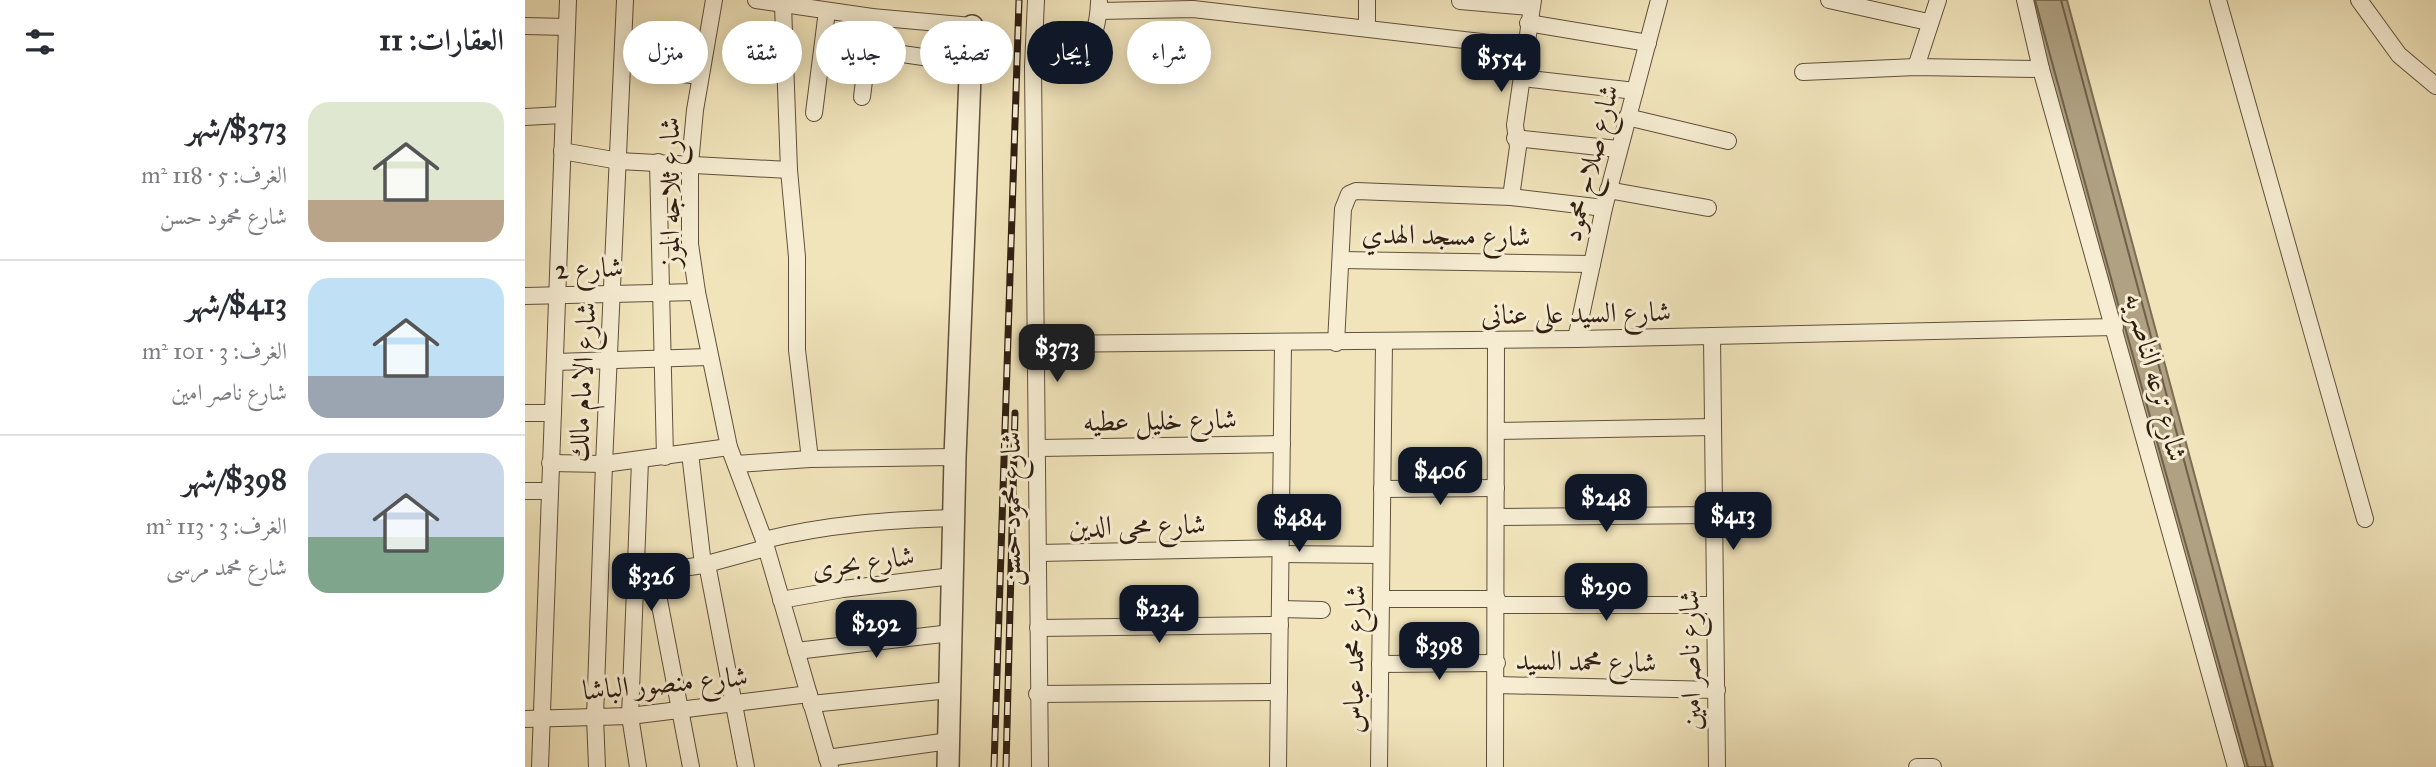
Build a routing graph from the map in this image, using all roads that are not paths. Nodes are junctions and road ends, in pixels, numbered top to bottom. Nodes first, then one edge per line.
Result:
1 (568, 0) edge
2 (625, 0) edge
3 (714, 0) edge
4 (757, 0) edge
5 (1036, 0) edge
6 (1367, 0) edge
7 (1659, 0) edge
8 (1829, 0) edge
9 (1938, 0) edge
10 (2025, 0) edge
11 (2218, 0) edge
12 (2359, 0) edge
13 (1460, 1) edge
14 (783, 5) junction
15 (1099, 5) edge
16 (1194, 5) edge
17 (1530, 10) edge
18 (827, 11) junction
19 (872, 17) junction
20 (872, 21) edge
21 (920, 21) edge
22 (1035, 21) edge
23 (1928, 22) junction
24 (525, 26) edge
25 (567, 27) junction
26 (1367, 27) junction
27 (708, 35) edge
28 (1648, 43) junction
29 (1525, 47) junction
30 (1916, 67) junction
31 (2041, 69) junction
32 (1803, 72) dead end
33 (1522, 78) junction
34 (700, 84) edge
35 (864, 84) edge
36 (970, 84) edge
37 (1033, 84) edge
38 (2436, 86) edge
39 (1635, 91) junction
40 (862, 97) dead end
41 (814, 113) dead end
42 (562, 115) junction
43 (525, 117) edge
44 (1627, 117) junction
45 (1515, 138) junction
46 (1728, 141) dead end
47 (1618, 149) junction
48 (562, 151) junction
49 (619, 161) junction
50 (658, 162) junction
51 (691, 164) junction
52 (789, 170) junction
53 (1608, 190) junction
54 (1511, 197) junction
55 (1604, 208) junction
56 (1708, 208) dead end
57 (1341, 260) junction
58 (1592, 264) junction
59 (697, 292) junction
60 (661, 293) junction
61 (613, 294) junction
62 (525, 296) edge
63 (557, 296) junction
64 (2115, 327) junction
65 (1712, 337) junction
66 (1576, 339) junction
67 (1496, 340) junction
68 (1283, 342) junction
69 (1384, 342) junction
70 (1336, 343) junction
71 (1037, 344) junction
72 (708, 357) junction
73 (663, 361) junction
74 (555, 362) junction
75 (609, 363) junction
76 (525, 413) edge
77 (553, 413) junction
78 (1713, 427) junction
79 (1496, 431) junction
80 (1282, 444) junction
81 (729, 447) junction
82 (1039, 448) junction
83 (690, 453) junction
84 (665, 457) junction
85 (954, 457) junction
86 (810, 459) junction
87 (640, 461) junction
88 (550, 463) junction
89 (604, 464) junction
90 (736, 464) junction
91 (1496, 488) junction
92 (1382, 489) junction
93 (525, 491) edge
94 (549, 491) junction
95 (1715, 515) junction
96 (1497, 517) junction
97 (954, 518) junction
98 (2365, 519) dead end
99 (765, 544) junction
100 (1280, 551) junction
101 (1038, 553) junction
102 (1381, 555) junction
103 (705, 565) junction
104 (654, 574) junction
105 (634, 575) junction
106 (952, 576) junction
107 (1381, 599) junction
108 (781, 600) junction
109 (1497, 602) junction
110 (1715, 605) junction
111 (1322, 610) dead end
112 (1280, 617) junction
113 (1038, 628) junction
114 (951, 633) junction
115 (796, 652) junction
116 (1497, 663) junction
117 (1380, 664) junction
118 (1497, 685) junction
119 (950, 690) junction
120 (1717, 690) junction
121 (1279, 692) junction
122 (1037, 694) junction
123 (810, 699) junction
124 (734, 704) junction
125 (683, 710) junction
126 (630, 716) junction
127 (595, 717) junction
128 (533, 719) edge
129 (949, 741) junction
130 (829, 763) edge
131 (540, 767) edge
132 (597, 767) edge
133 (638, 767) edge
134 (691, 767) edge
135 (745, 767) edge
136 (948, 767) edge
137 (1040, 767) edge
138 (1278, 767) edge
139 (1379, 767) edge
140 (1495, 767) edge
141 (1717, 767) edge
142 (1920, 767) edge
143 (1933, 767) edge
144 (2237, 767) edge

1 - 25 street
2 - 49 street, شارع الامام مالك
3 - 27 street, شارع ثلاجه الموز
4 - 14 street
5 - 22 street, شارع محمود حسن
6 - 26 street
7 - 28 street, شارع صلاح محمود
8 - 23 street
9 - 23 street
10 - 31 street, شارع ترعه الناصريه
11 - 98 street
12 - 38 street
13 - 17 street
14 - 18 street
14 - 52 street
15 - 16 street
16 - 26 street
17 - 28 street
17 - 29 street
18 - 19 street
18 - 41 street
19 - 20 street
19 - 21 street
23 - 30 street
24 - 25 street
25 - 42 street
26 - 29 street
28 - 39 street, شارع صلاح محمود
29 - 33 street
30 - 31 street
30 - 32 street
31 - 64 street, شارع ترعه الناصريه
33 - 39 street
33 - 45 street
34 - 51 street, شارع ثلاجه الموز
35 - 40 street
36 - 85 street, شارع محمود حسن
37 - 71 street, شارع محمود حسن
39 - 44 street, شارع صلاح محمود
42 - 43 street
42 - 48 street
44 - 46 street
44 - 47 street, شارع صلاح محمود
45 - 47 street
45 - 54 street
47 - 53 street, شارع صلاح محمود
48 - 49 street
48 - 63 street
49 - 50 street
49 - 61 street, شارع الامام مالك
50 - 51 street
50 - 60 street
51 - 52 street
51 - 59 street, شارع ثلاجه الموز
52 - 86 street
53 - 55 street, شارع صلاح محمود
53 - 56 street
54 - 55 street
54 - 57 street
55 - 58 street, شارع صلاح محمود
57 - 58 street, شارع مسجد الهدي
57 - 70 street
58 - 66 street, شارع صلاح محمود
59 - 60 street, شارع 2
59 - 72 street, شارع ثلاجه الموز
60 - 61 street, شارع 2
60 - 73 street
61 - 63 street, شارع 2
61 - 75 street, شارع الامام مالك
62 - 63 street, شارع 2
63 - 74 street
64 - 65 street, شارع السيد على عنانى
64 - 144 street, شارع ترعه الناصريه
65 - 66 street, شارع السيد على عنانى
65 - 78 street, شارع ناصر امين
66 - 67 street, شارع السيد على عنانى
67 - 69 street, شارع السيد على عنانى
67 - 79 street
68 - 70 street, شارع السيد على عنانى
68 - 71 street, شارع السيد على عنانى
68 - 80 street
69 - 70 street, شارع السيد على عنانى
69 - 92 street, شارع محمد عباس
71 - 82 street, شارع محمود حسن
72 - 73 street
72 - 81 street, شارع ثلاجه الموز
73 - 75 street
73 - 84 street
74 - 75 street
74 - 77 street
75 - 89 street, شارع الامام مالك
76 - 77 street
77 - 88 street
78 - 79 street
78 - 95 street, شارع ناصر امين
79 - 91 street
80 - 82 street, شارع خليل عطيه
80 - 100 street
81 - 83 street
81 - 90 street, شارع ثلاجه الموز
82 - 101 street, شارع محمود حسن
83 - 84 street
83 - 103 street
84 - 87 street
85 - 86 street
85 - 97 street, شارع محمود حسن
86 - 90 street
87 - 89 street
87 - 105 street
88 - 89 street
88 - 94 street
89 - 127 street, شارع الامام مالك
90 - 99 street, شارع ثلاجه الموز
91 - 92 street
91 - 96 street
92 - 102 street, شارع محمد عباس
93 - 94 street
94 - 128 street
95 - 96 street
95 - 110 street, شارع ناصر امين
96 - 109 street
97 - 99 street
97 - 106 street, شارع محمود حسن
99 - 103 street
99 - 108 street, شارع ثلاجه الموز
100 - 101 street, شارع محى الدين
100 - 102 street, شارع محى الدين
100 - 112 street
101 - 113 street, شارع محمود حسن
102 - 107 street, شارع محمد عباس
103 - 104 street
103 - 124 street
104 - 105 street
104 - 125 street
105 - 126 street
106 - 108 street, شارع بحرى
106 - 114 street, شارع محمود حسن
107 - 109 street
107 - 117 street, شارع محمد عباس
108 - 115 street, شارع ثلاجه الموز
109 - 110 street
109 - 116 street
110 - 120 street, شارع ناصر امين
111 - 112 street
112 - 113 street
112 - 121 street
113 - 122 street, شارع محمود حسن
114 - 115 street
114 - 119 street, شارع محمود حسن
115 - 123 street, شارع ثلاجه الموز
116 - 117 street
116 - 118 street
117 - 139 street, شارع محمد عباس
118 - 120 street, شارع محمد السيد
118 - 140 street
119 - 123 street, شارع منصور الباشا
119 - 129 street, شارع محمود حسن
120 - 141 street, شارع ناصر امين
121 - 122 street
121 - 138 street
122 - 137 street, شارع محمود حسن
123 - 124 street, شارع منصور الباشا
123 - 130 street, شارع ثلاجه الموز
124 - 125 street, شارع منصور الباشا
124 - 135 street
125 - 126 street, شارع منصور الباشا
125 - 134 street
126 - 127 street, شارع منصور الباشا
126 - 133 street
127 - 128 street, شارع منصور الباشا
127 - 132 street, شارع الامام مالك
128 - 131 street
129 - 130 street
129 - 136 street, شارع محمود حسن
142 - 143 street

